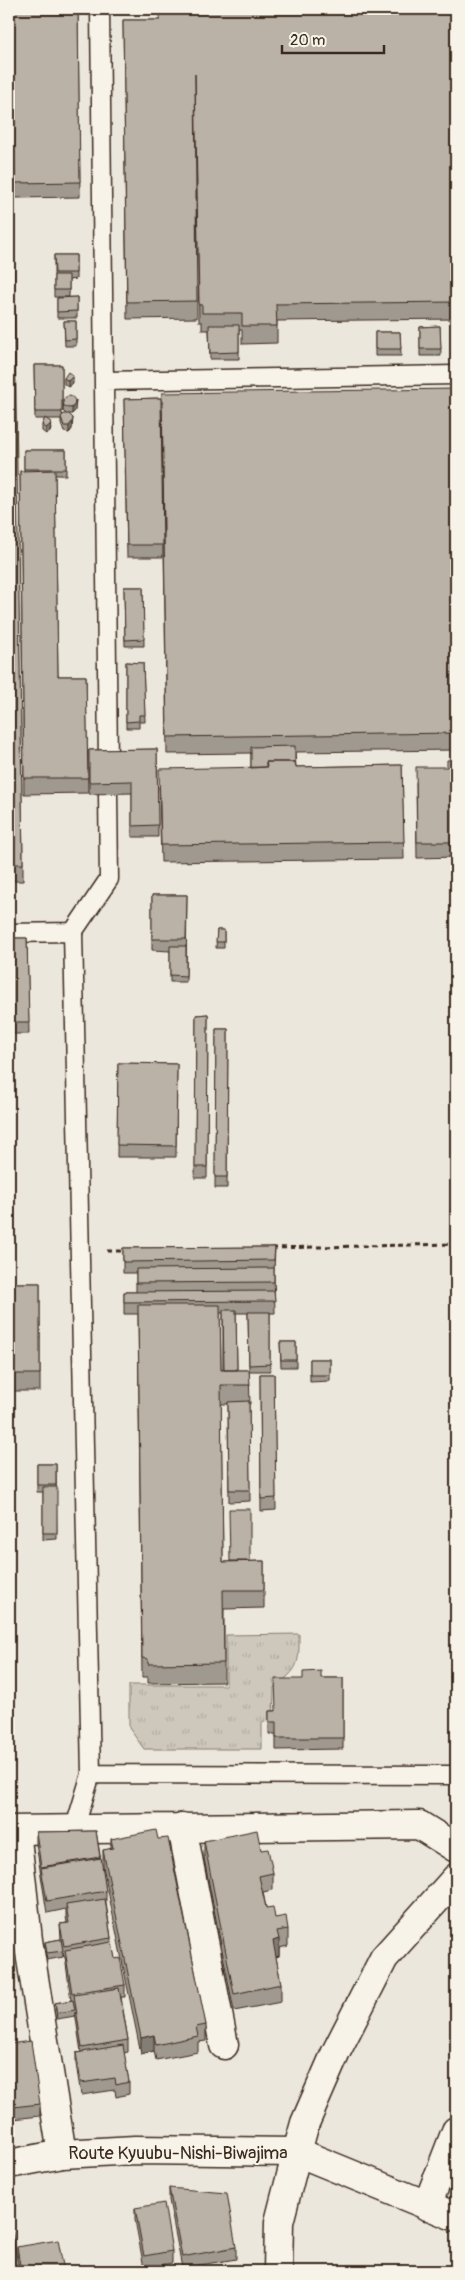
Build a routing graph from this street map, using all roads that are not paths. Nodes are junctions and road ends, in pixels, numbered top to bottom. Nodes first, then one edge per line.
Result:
1 (100, 9) edge
2 (456, 375) edge
3 (104, 380) junction
4 (108, 762) edge
5 (108, 793) edge
6 (73, 932) junction
7 (9, 933) edge
8 (91, 1774) junction
9 (456, 1775) edge
10 (182, 1827) junction
11 (12, 1830) edge
12 (74, 1830) junction
13 (456, 1848) edge
14 (456, 1878) edge
15 (224, 2045) dead end
16 (456, 2131) edge
17 (297, 2152) junction
18 (62, 2154) junction
19 (9, 2164) edge
20 (427, 2206) junction
21 (456, 2217) edge
22 (278, 2271) edge

1 - 3 lane
2 - 3 lane
3 - 4 lane
5 - 6 lane
6 - 7 lane
6 - 8 lane
8 - 9 lane
8 - 12 lane
10 - 12 street
10 - 13 street
10 - 15 street
11 - 12 street
11 - 18 street
14 - 17 street
16 - 20 street
17 - 18 street, Route Kyuubu-Nishi-Biwajima
17 - 20 street, Route Kyuubu-Nishi-Biwajima
17 - 22 street
18 - 19 street, Route Kyuubu-Nishi-Biwajima
20 - 21 street, Route Kyuubu-Nishi-Biwajima

